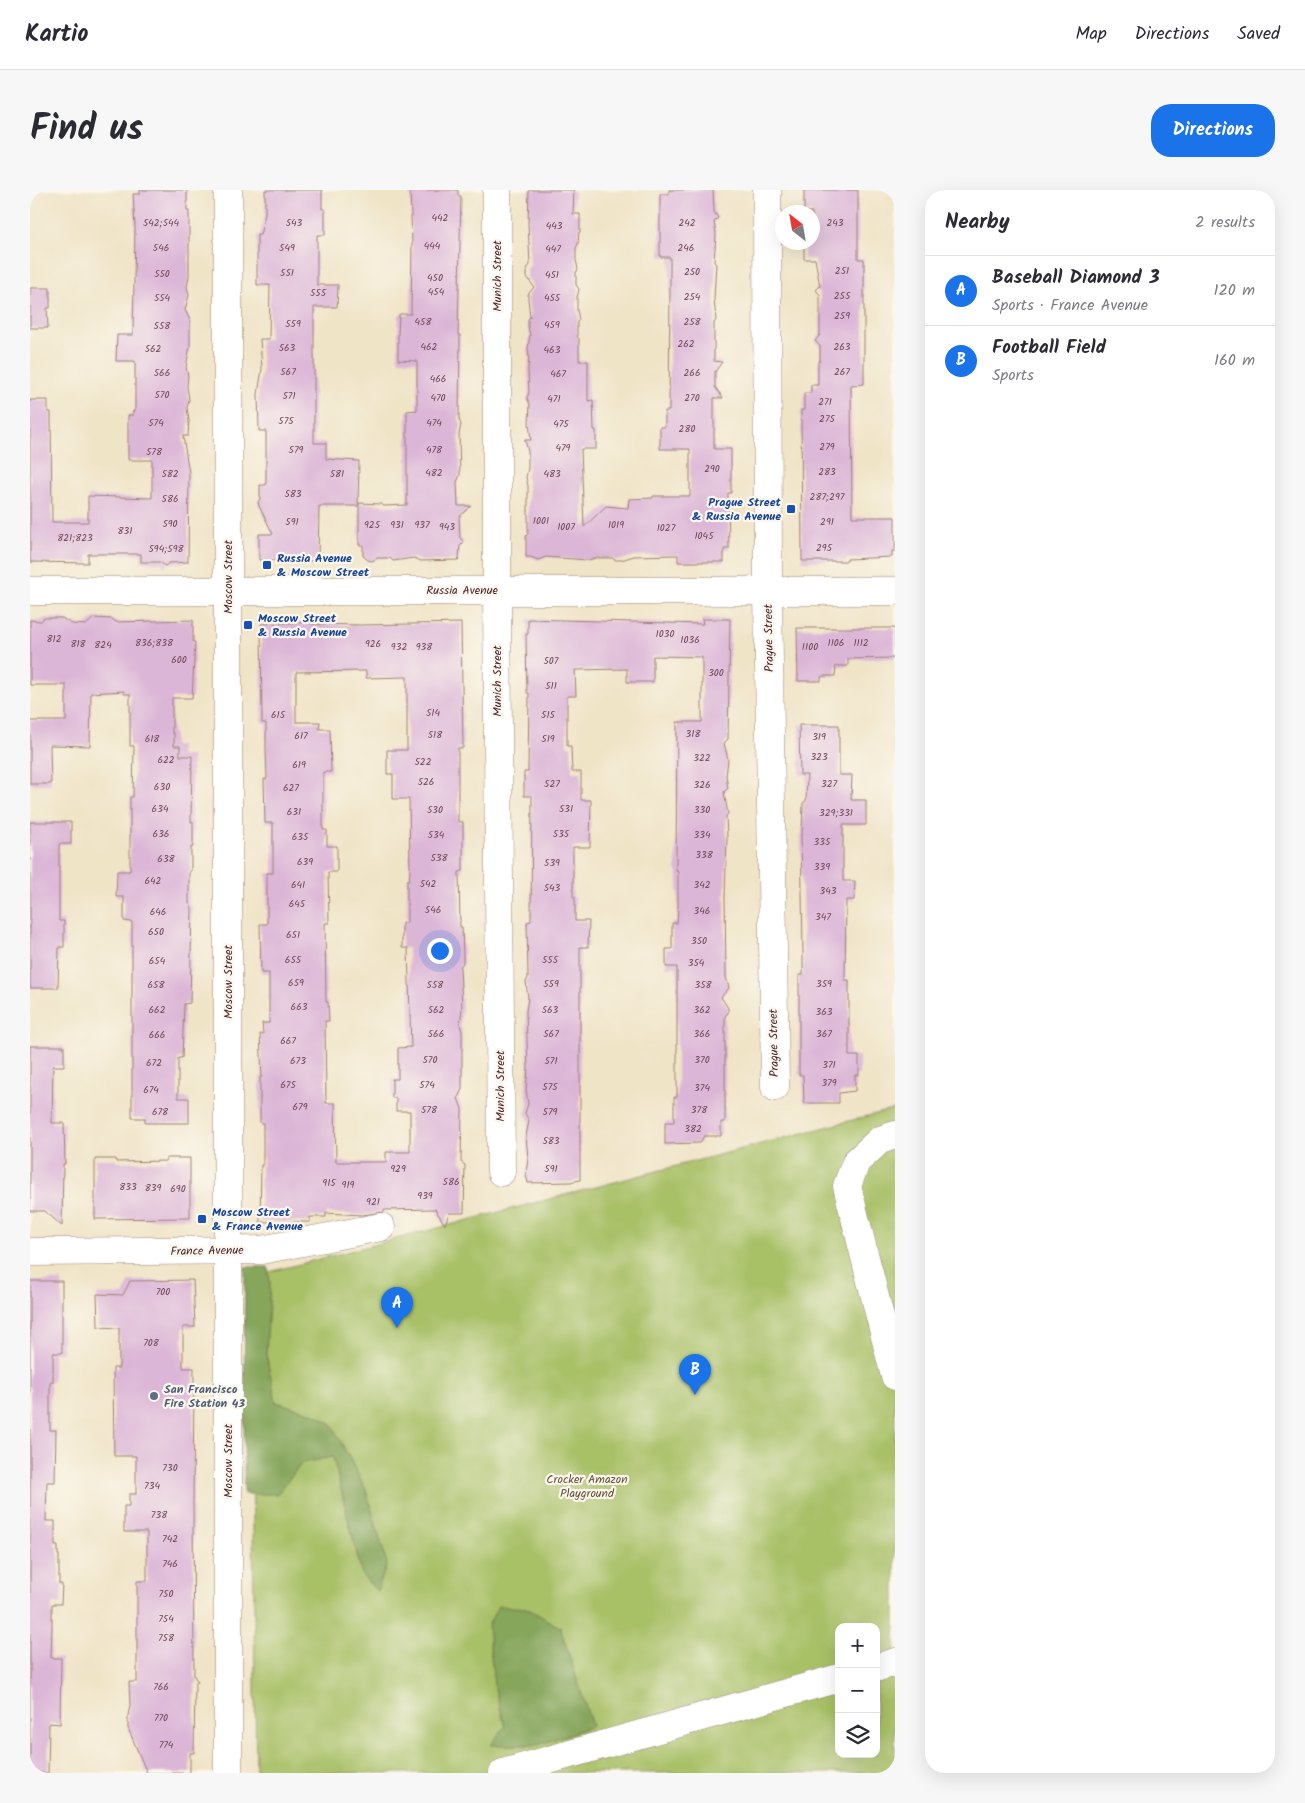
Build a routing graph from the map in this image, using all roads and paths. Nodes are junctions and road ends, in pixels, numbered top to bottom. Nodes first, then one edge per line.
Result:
1 (228, 190) edge
2 (497, 190) edge
3 (767, 190) edge
4 (228, 590) junction
5 (497, 590) junction
6 (768, 590) junction
7 (30, 591) edge
8 (895, 591) edge
9 (775, 1087) dead end
10 (895, 1135) edge
11 (501, 1172) dead end
12 (381, 1227) dead end
13 (30, 1252) edge
14 (228, 1252) junction
15 (895, 1376) edge
16 (895, 1662) edge
17 (880, 1667) edge
18 (835, 1679) edge
19 (228, 1773) edge
20 (504, 1773) edge

1 - 4 street, Moscow Street
2 - 5 street, Munich Street
3 - 6 street, Prague Street
4 - 5 street, Russia Avenue
4 - 7 street, Russia Avenue
4 - 14 street, Moscow Street
5 - 6 street, Russia Avenue
5 - 11 street, Munich Street
6 - 8 street, Russia Avenue
6 - 9 street, Prague Street
10 - 15 street
12 - 14 street, France Avenue
13 - 14 street, France Avenue
14 - 19 street, Moscow Street
16 - 17 street
18 - 20 street

